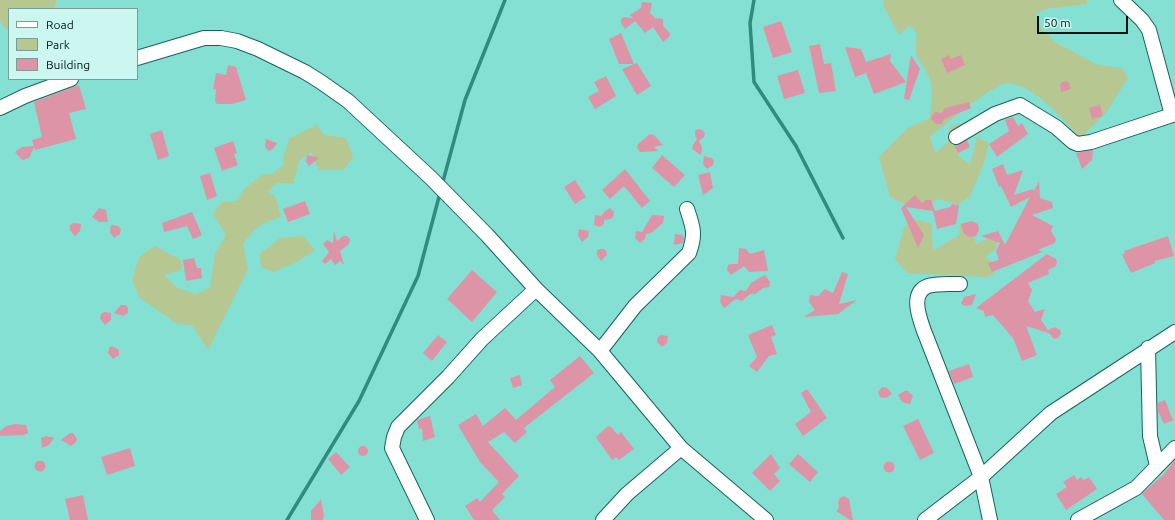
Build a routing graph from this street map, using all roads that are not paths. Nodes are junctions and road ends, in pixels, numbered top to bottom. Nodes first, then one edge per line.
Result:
1 (1121, 0) edge
2 (138, 58) edge
3 (68, 80) edge
4 (0, 108) edge
5 (1174, 114) edge
6 (956, 137) dead end
7 (687, 209) dead end
8 (960, 284) dead end
9 (536, 289) junction
10 (1175, 332) edge
11 (1148, 348) junction
12 (600, 351) junction
13 (681, 448) junction
14 (1175, 448) edge
15 (1157, 466) junction
16 (981, 477) junction
17 (427, 520) edge
18 (603, 520) edge
19 (766, 520) edge
20 (925, 520) edge
21 (990, 520) edge
22 (1078, 520) edge

1 - 5 street
2 - 9 street
3 - 4 street
5 - 6 street
7 - 12 street
8 - 16 street
9 - 12 street
9 - 17 street
10 - 11 street
11 - 15 street
11 - 16 street
12 - 13 street
13 - 18 street
13 - 19 street
14 - 15 street
15 - 22 street
16 - 20 street
16 - 21 street

